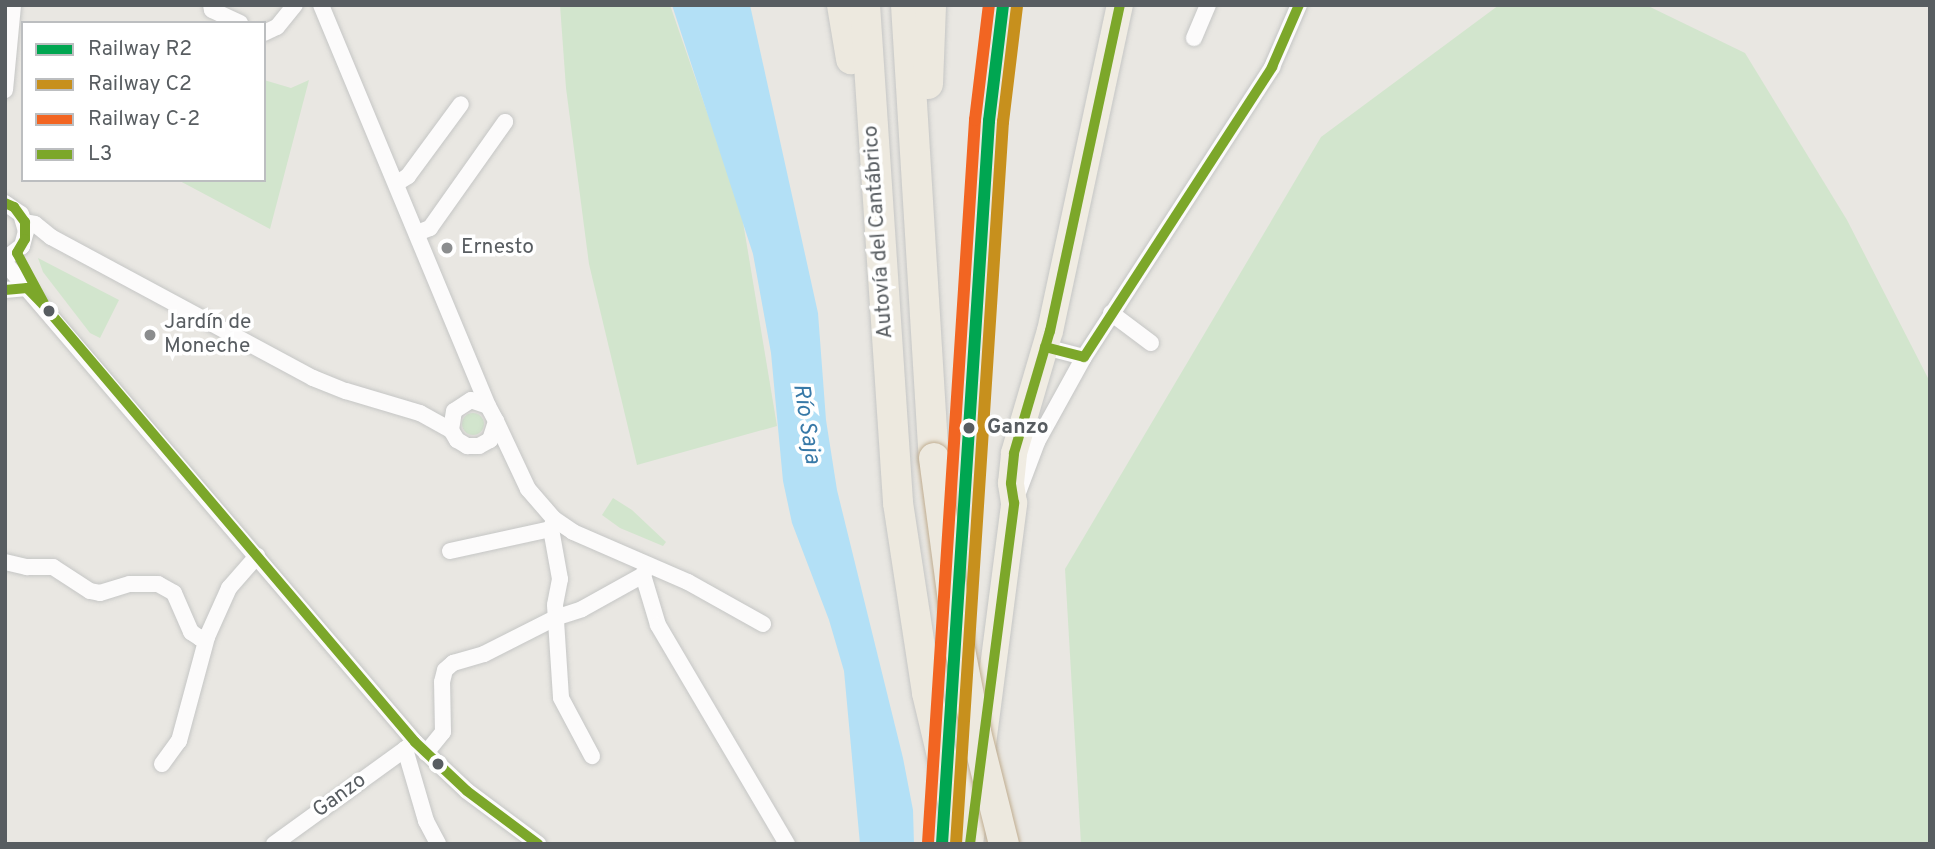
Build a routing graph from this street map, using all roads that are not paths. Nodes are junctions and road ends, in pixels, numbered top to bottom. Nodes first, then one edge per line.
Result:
1 (13, 5) edge
2 (211, 5) edge
3 (295, 5) edge
4 (321, 5) edge
5 (842, 5) edge
6 (865, 5) edge
7 (906, 5) edge
8 (931, 5) edge
9 (1120, 5) edge
10 (1208, 5) edge
11 (1295, 7) edge
12 (236, 21) edge
13 (266, 32) edge
14 (1194, 38) dead end
15 (5, 90) edge
16 (461, 104) dead end
17 (505, 122) dead end
18 (397, 183) junction
19 (6, 201) edge
20 (25, 222) junction
21 (417, 233) junction
22 (51, 237) junction
23 (13, 253) edge
24 (27, 289) junction
25 (5, 290) edge
26 (47, 309) junction
27 (1111, 313) junction
28 (1152, 343) dead end
29 (1045, 347) junction
30 (1084, 357) junction
31 (475, 372) junction
32 (488, 406) junction
33 (458, 407) junction
34 (420, 413) junction
35 (496, 421) junction
36 (451, 430) junction
37 (480, 446) junction
38 (934, 453) junction
39 (894, 459) junction
40 (514, 465) junction
41 (1014, 503) junction
42 (553, 524) junction
43 (450, 551) dead end
44 (257, 556) junction
45 (5, 562) edge
46 (646, 570) junction
47 (555, 618) junction
48 (763, 624) dead end
49 (207, 637) junction
50 (416, 748) junction
51 (592, 756) dead end
52 (162, 764) dead end
53 (274, 844) edge
54 (438, 844) edge
55 (538, 844) edge
56 (786, 844) edge
57 (963, 844) edge
58 (970, 844) edge
59 (1004, 844) edge

1 - 15 street
2 - 12 street
3 - 13 street
4 - 18 street
5 - 39 highway
6 - 39 highway, Autovía del Cantábrico
7 - 38 highway, Autovía del Cantábrico
8 - 38 highway
9 - 29 highway
10 - 14 street
11 - 27 street
16 - 18 street
17 - 21 street
18 - 21 street
19 - 20 street
20 - 22 street
20 - 23 street
21 - 31 street
22 - 23 street
22 - 34 street
23 - 24 street
23 - 26 street
24 - 25 street
24 - 26 street
26 - 44 street
27 - 28 street
27 - 30 street
29 - 30 street
29 - 41 highway
30 - 41 street
31 - 32 street
31 - 33 street
32 - 33 street
32 - 35 street
33 - 34 street
33 - 36 street
34 - 36 street
35 - 37 street
35 - 40 street
36 - 37 street
37 - 40 street
38 - 59 highway, bridge
39 - 57 highway
40 - 42 street
41 - 58 highway
42 - 43 street
42 - 46 street
42 - 47 street
44 - 49 street
44 - 50 street
45 - 49 street
46 - 47 street, Ganzo
46 - 48 street
46 - 56 street
47 - 50 street, Ganzo
47 - 51 street
49 - 52 street
50 - 53 street, Ganzo
50 - 54 street
50 - 55 street

